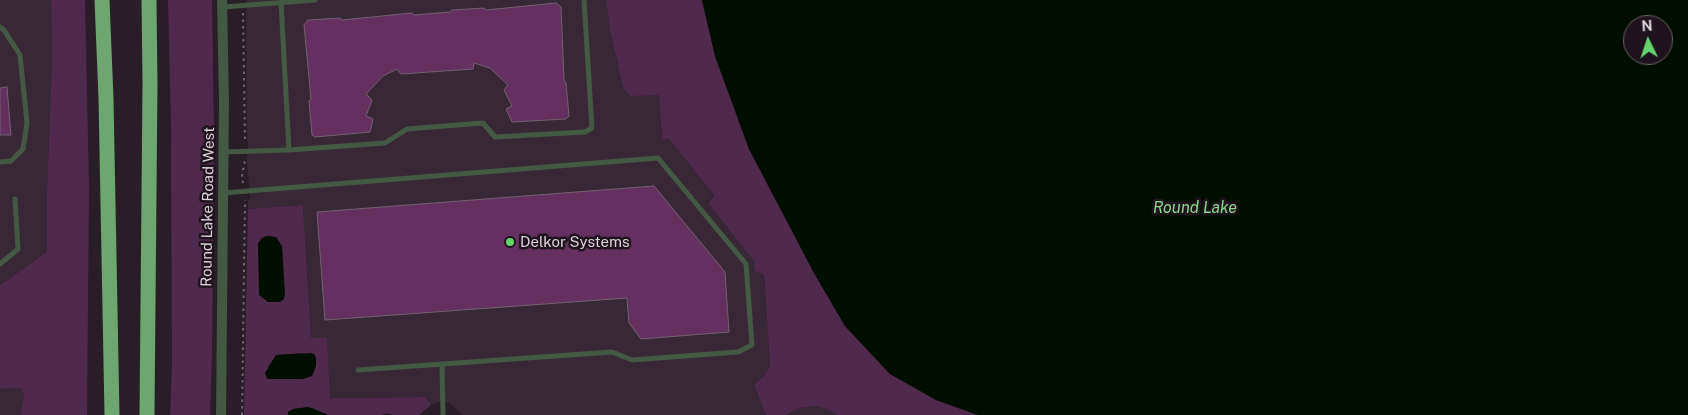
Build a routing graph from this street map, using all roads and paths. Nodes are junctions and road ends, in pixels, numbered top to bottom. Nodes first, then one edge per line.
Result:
1 (102, 0) edge
2 (149, 0) edge
3 (315, 0) edge
4 (584, 0) edge
5 (281, 2) junction
6 (223, 3) edge
7 (242, 5) junction
8 (0, 27) edge
9 (289, 150) junction
10 (245, 151) junction
11 (223, 152) junction
12 (0, 162) edge
13 (244, 191) junction
14 (222, 193) junction
15 (15, 199) dead end
16 (0, 264) edge
17 (442, 365) junction
18 (358, 370) dead end
19 (112, 415) edge
20 (148, 415) edge
21 (222, 415) edge
22 (242, 415) edge
23 (443, 415) edge

1 - 19 highway
2 - 20 highway
3 - 5 lane
4 - 9 lane
5 - 7 lane
5 - 9 lane
6 - 7 lane
6 - 11 street, Round Lake Road West
7 - 10 path
8 - 12 lane
9 - 10 lane
10 - 11 lane
10 - 13 path
11 - 14 street, Round Lake Road West
13 - 14 lane
13 - 17 lane
13 - 22 path
14 - 21 street, Round Lake Road West
15 - 16 lane
17 - 18 lane
17 - 23 lane

